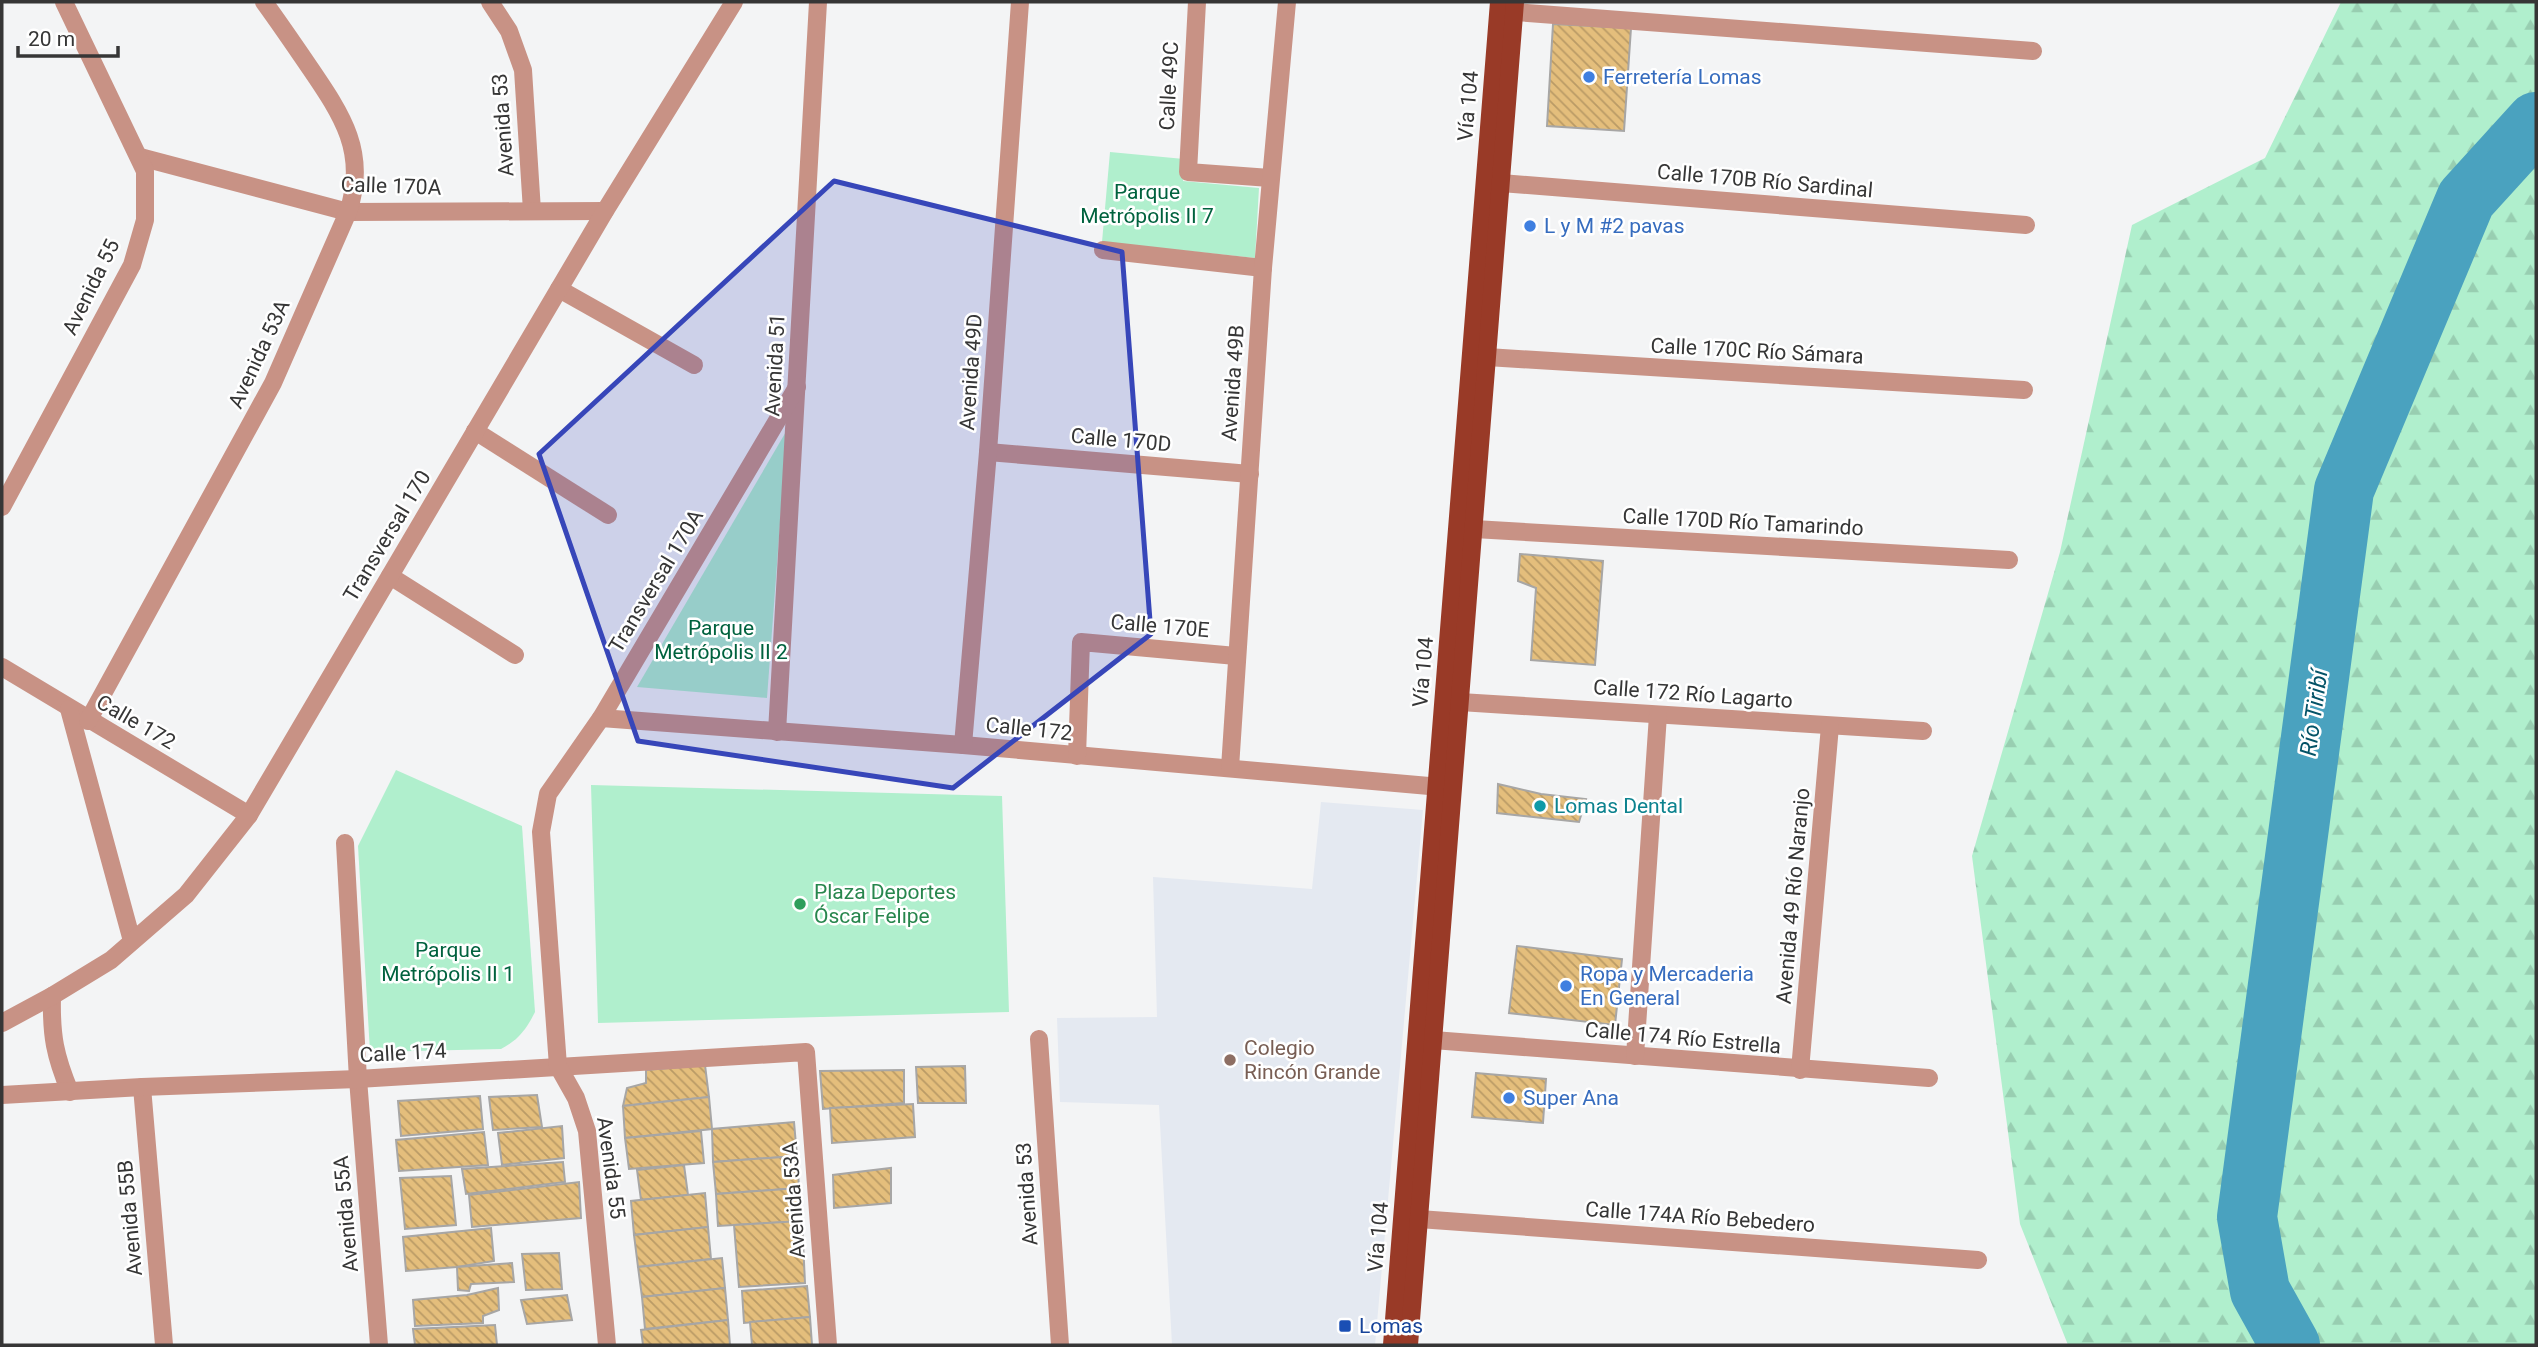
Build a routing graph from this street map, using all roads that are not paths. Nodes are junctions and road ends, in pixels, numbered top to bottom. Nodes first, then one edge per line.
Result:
1 (64, 2) edge
2 (264, 2) edge
3 (490, 2) edge
4 (734, 2) edge
5 (818, 2) edge
6 (1020, 2) edge
7 (1197, 2) edge
8 (1287, 2) edge
9 (1510, 5) edge
10 (2033, 51) dead end
11 (140, 157) junction
12 (1270, 178) junction
13 (1501, 183) junction
14 (532, 211) junction
15 (605, 211) junction
16 (348, 212) junction
17 (2026, 225) dead end
18 (1103, 250) dead end
19 (1263, 268) junction
20 (559, 289) junction
21 (1487, 358) junction
22 (694, 365) dead end
23 (797, 387) junction
24 (2024, 390) dead end
25 (475, 431) junction
26 (988, 452) junction
27 (1250, 474) junction
28 (2, 507) edge
29 (608, 515) dead end
30 (1474, 529) junction
31 (2009, 560) dead end
32 (390, 576) junction
33 (515, 656) dead end
34 (1236, 656) junction
35 (2, 667) edge
36 (1460, 702) junction
37 (69, 709) junction
38 (1658, 715) junction
39 (601, 718) junction
40 (88, 721) junction
41 (1830, 726) junction
42 (1923, 731) dead end
43 (777, 732) junction
44 (963, 745) junction
45 (1077, 756) junction
46 (1230, 768) junction
47 (1445, 788) junction
48 (548, 794) joint
49 (249, 815) junction
50 (345, 843) dead end
51 (132, 941) junction
52 (52, 996) junction
53 (2, 1023) edge
54 (1039, 1039) dead end
55 (1433, 1040) junction
56 (806, 1052) joint
57 (1635, 1056) junction
58 (558, 1066) junction
59 (1800, 1070) junction
60 (1929, 1078) dead end
61 (358, 1079) junction
62 (142, 1087) junction
63 (70, 1092) junction
64 (2, 1095) edge
65 (1419, 1219) junction
66 (1978, 1261) dead end
67 (164, 1345) edge
68 (379, 1345) edge
69 (607, 1345) edge
70 (828, 1345) edge
71 (1060, 1345) edge
72 (1392, 1345) edge
73 (1409, 1345) edge

1 - 11 street, Avenida 55
2 - 16 street, Avenida 53A
3 - 14 street, Avenida 53
4 - 15 street, Transversal 170
5 - 23 street, Avenida 51
6 - 26 street, Avenida 49D
7 - 12 street, Calle 49C
8 - 12 street, Avenida 49B
9 - 10 street
9 - 13 main road, Vía 104
9 - 47 main road, Vía 104
11 - 16 street, Calle 170A
11 - 28 street, Avenida 55
12 - 19 street, Avenida 49B
13 - 17 street, Calle 170B Río Sardinal
13 - 21 main road, Vía 104
14 - 15 street, Calle 170A
14 - 16 street, Calle 170A
15 - 20 street, Transversal 170
16 - 40 street, Avenida 53A
18 - 19 street
19 - 27 street, Avenida 49B
20 - 22 street
20 - 25 street, Transversal 170
21 - 24 street, Calle 170C Río Sámara
21 - 30 main road, Vía 104
23 - 39 street, Transversal 170A
23 - 43 street, Avenida 51
25 - 29 street
25 - 32 street, Transversal 170
26 - 27 street, Calle 170D
26 - 44 street, Avenida 49D
27 - 34 street, Avenida 49B
30 - 31 street, Calle 170D Río Tamarindo
30 - 36 main road, Vía 104
32 - 33 street
32 - 49 street, Transversal 170
34 - 45 street, Calle 170E
34 - 46 street, Avenida 49B
35 - 37 street, Calle 172
36 - 38 street, Calle 172 Río Lagarto
36 - 47 main road, Vía 104
37 - 40 street, Calle 172
37 - 51 street
38 - 41 street, Calle 172 Río Lagarto
38 - 57 street
39 - 43 street, Calle 172
39 - 48 street, Transversal 170A
40 - 49 street, Calle 172
41 - 42 street, Calle 172 Río Lagarto
41 - 59 street, Avenida 49 Río Naranjo
43 - 44 street, Calle 172
44 - 45 street, Calle 172
45 - 46 street, Calle 172
46 - 47 street, Calle 172
47 - 55 main road, Vía 104
47 - 72 main road, Vía 104
48 - 58 street, Avenida 55
49 - 51 street, Transversal 170
50 - 61 street, Avenida 55A
51 - 52 street, Transversal 170
52 - 53 street, Transversal 170
52 - 63 street
54 - 71 street, Avenida 53
55 - 57 street, Calle 174 Río Estrella
55 - 65 main road, Vía 104
56 - 58 street, Calle 174
56 - 70 street, Avenida 53A
57 - 59 street, Calle 174 Río Estrella
58 - 61 street, Calle 174
58 - 69 street, Avenida 55
59 - 60 street, Calle 174 Río Estrella
61 - 62 street, Calle 174
61 - 68 street, Avenida 55A
62 - 63 street, Calle 174
62 - 67 street, Avenida 55B
63 - 64 street, Calle 174
65 - 66 street, Calle 174A Río Bebedero
65 - 73 main road, Vía 104

